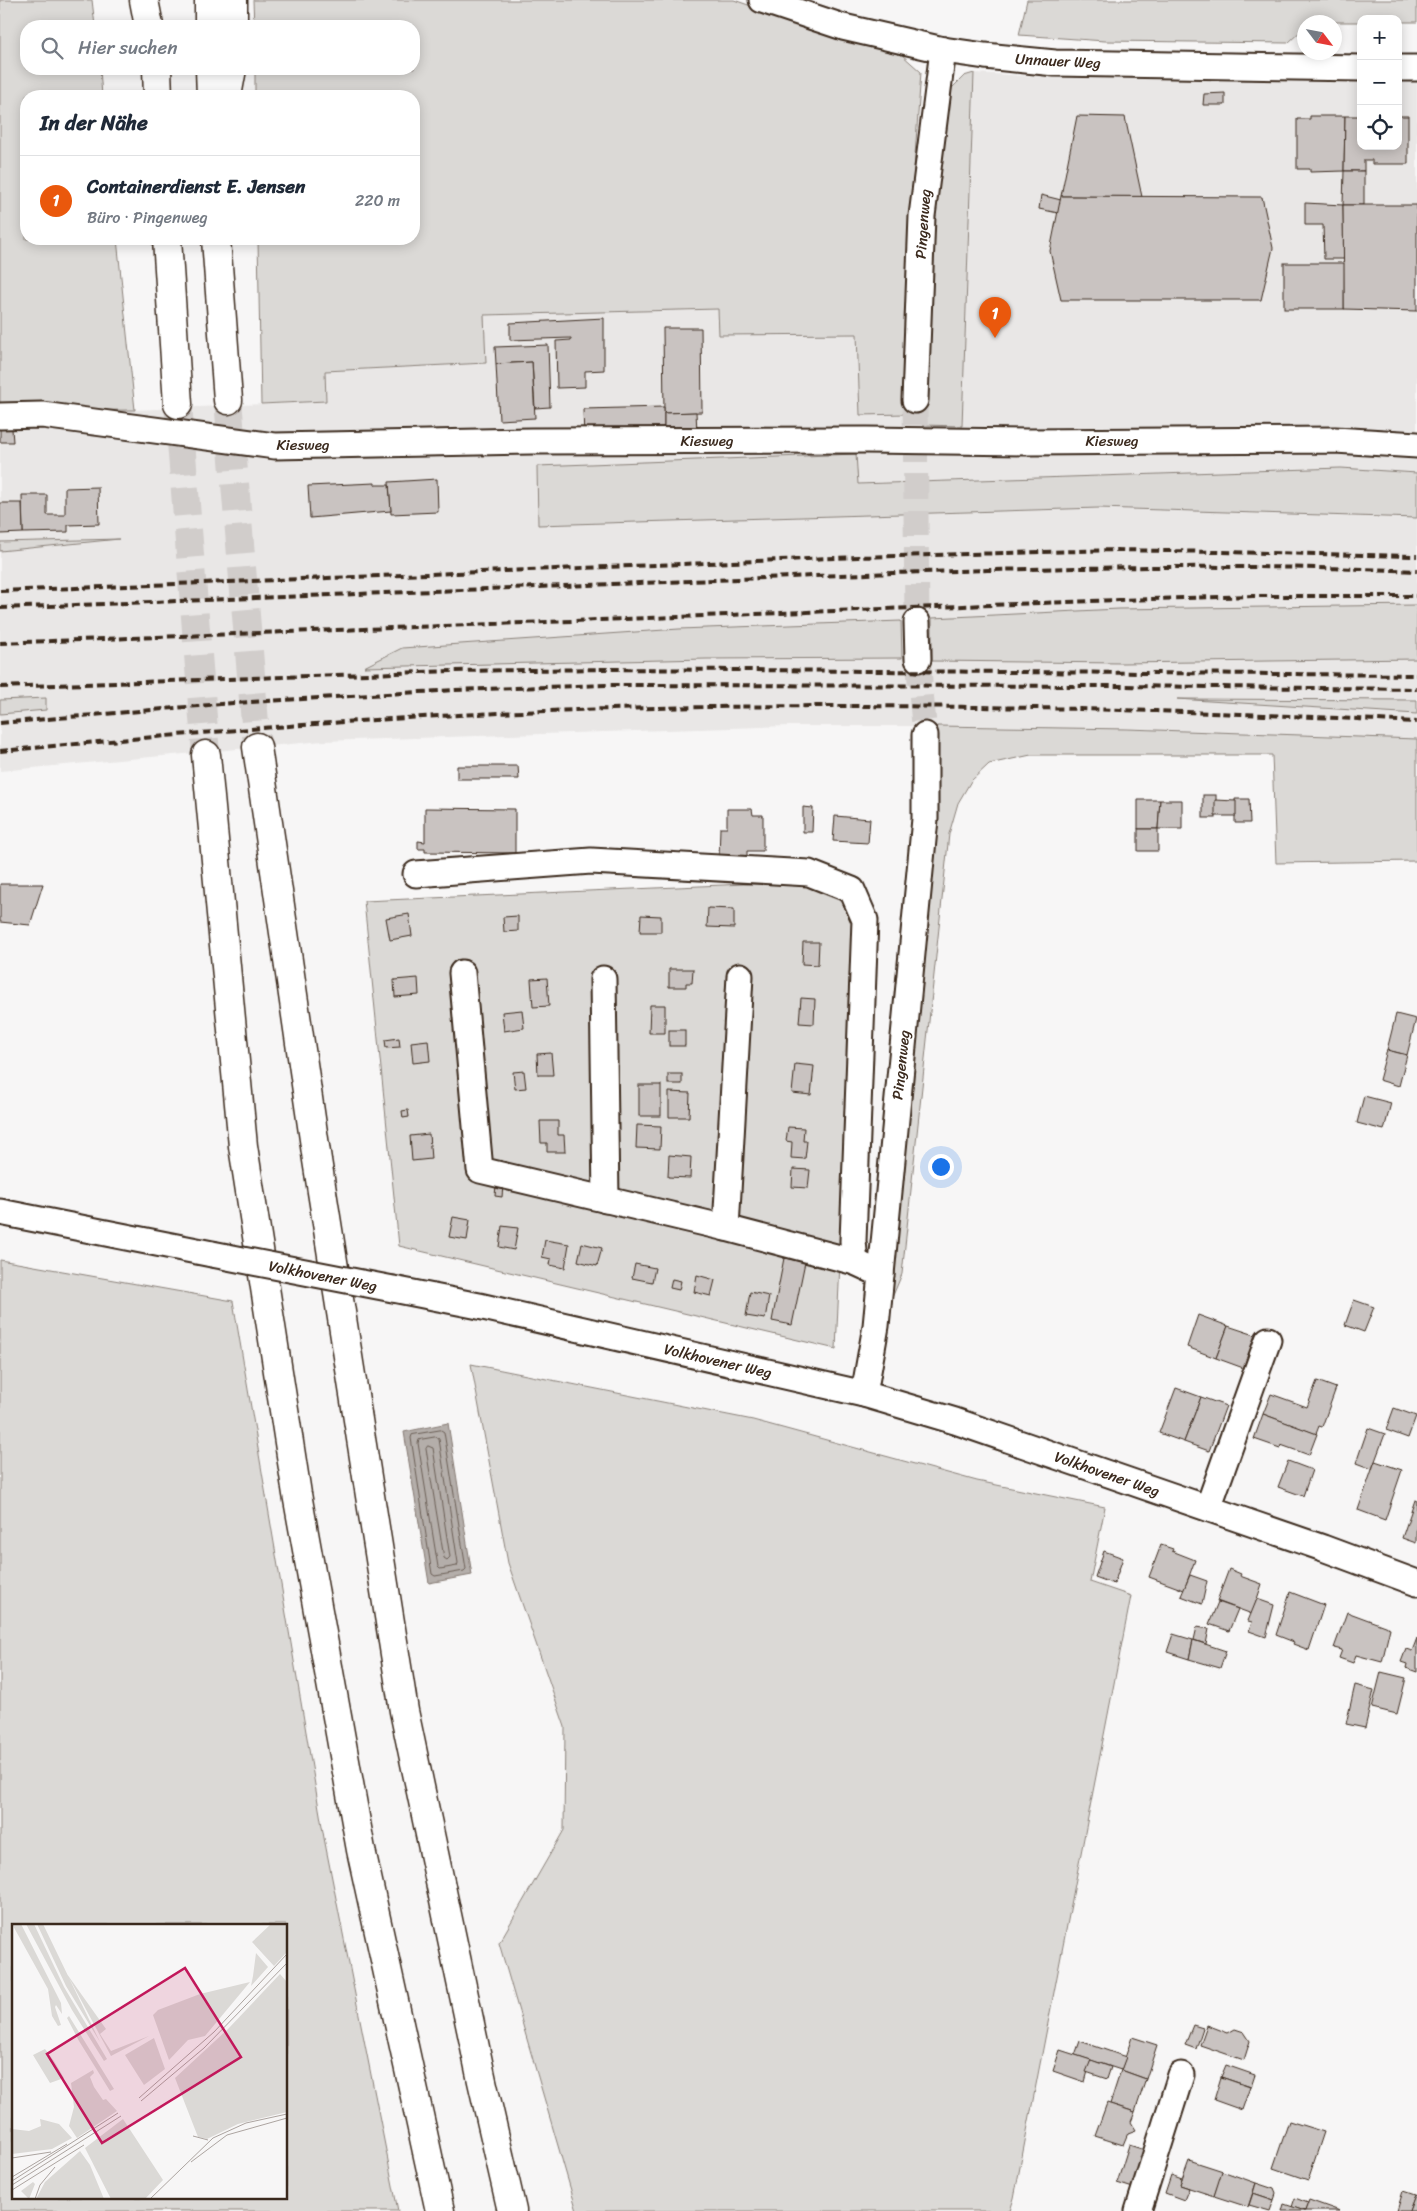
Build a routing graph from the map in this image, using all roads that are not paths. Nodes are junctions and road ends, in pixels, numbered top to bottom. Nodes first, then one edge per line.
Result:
1 (144, 0) edge
2 (155, 0) edge
3 (208, 0) edge
4 (233, 0) edge
5 (762, 0) edge
6 (147, 20) edge
7 (156, 20) edge
8 (209, 20) edge
9 (233, 20) edge
10 (944, 50) junction
11 (1357, 68) edge
12 (1402, 68) edge
13 (1417, 68) edge
14 (156, 75) edge
15 (210, 75) edge
16 (231, 75) edge
17 (158, 90) edge
18 (210, 90) edge
19 (228, 90) edge
20 (167, 245) edge
21 (216, 245) edge
22 (228, 400) tunnel mouth
23 (915, 400) tunnel mouth
24 (178, 404) tunnel mouth
25 (0, 416) edge
26 (1417, 444) edge
27 (917, 622) tunnel mouth
28 (918, 660) tunnel mouth
29 (925, 735) tunnel mouth
30 (257, 747) tunnel mouth
31 (206, 755) tunnel mouth
32 (416, 874) dead end
33 (462, 973) dead end
34 (740, 976) dead end
35 (603, 979) dead end
36 (606, 1200) junction
37 (0, 1212) edge
38 (726, 1228) junction
39 (855, 1262) junction
40 (881, 1274) junction
41 (1268, 1340) dead end
42 (864, 1394) junction
43 (1208, 1508) junction
44 (1417, 1583) edge
45 (1181, 2075) dead end
46 (1146, 2209) edge
47 (440, 2211) edge
48 (512, 2211) edge

1 - 6 highway
2 - 7 highway
3 - 8 highway
4 - 9 highway
5 - 10 street, Unnauer Weg
10 - 11 street, Unnauer Weg
10 - 23 street, Pingenweg
12 - 13 street
14 - 17 highway
15 - 18 highway
16 - 19 highway
20 - 24 highway
21 - 22 highway
25 - 26 street, Kiesweg
27 - 28 street
29 - 40 street, Pingenweg
30 - 48 highway
31 - 47 highway
32 - 39 street
33 - 36 street
34 - 38 street
35 - 36 street
36 - 38 street
37 - 42 street, Volkhovener Weg, bridge
38 - 39 street
39 - 40 street
40 - 42 street, Pingenweg
41 - 43 street
42 - 43 street, Volkhovener Weg
43 - 44 street, Volkhovener Weg
45 - 46 street

